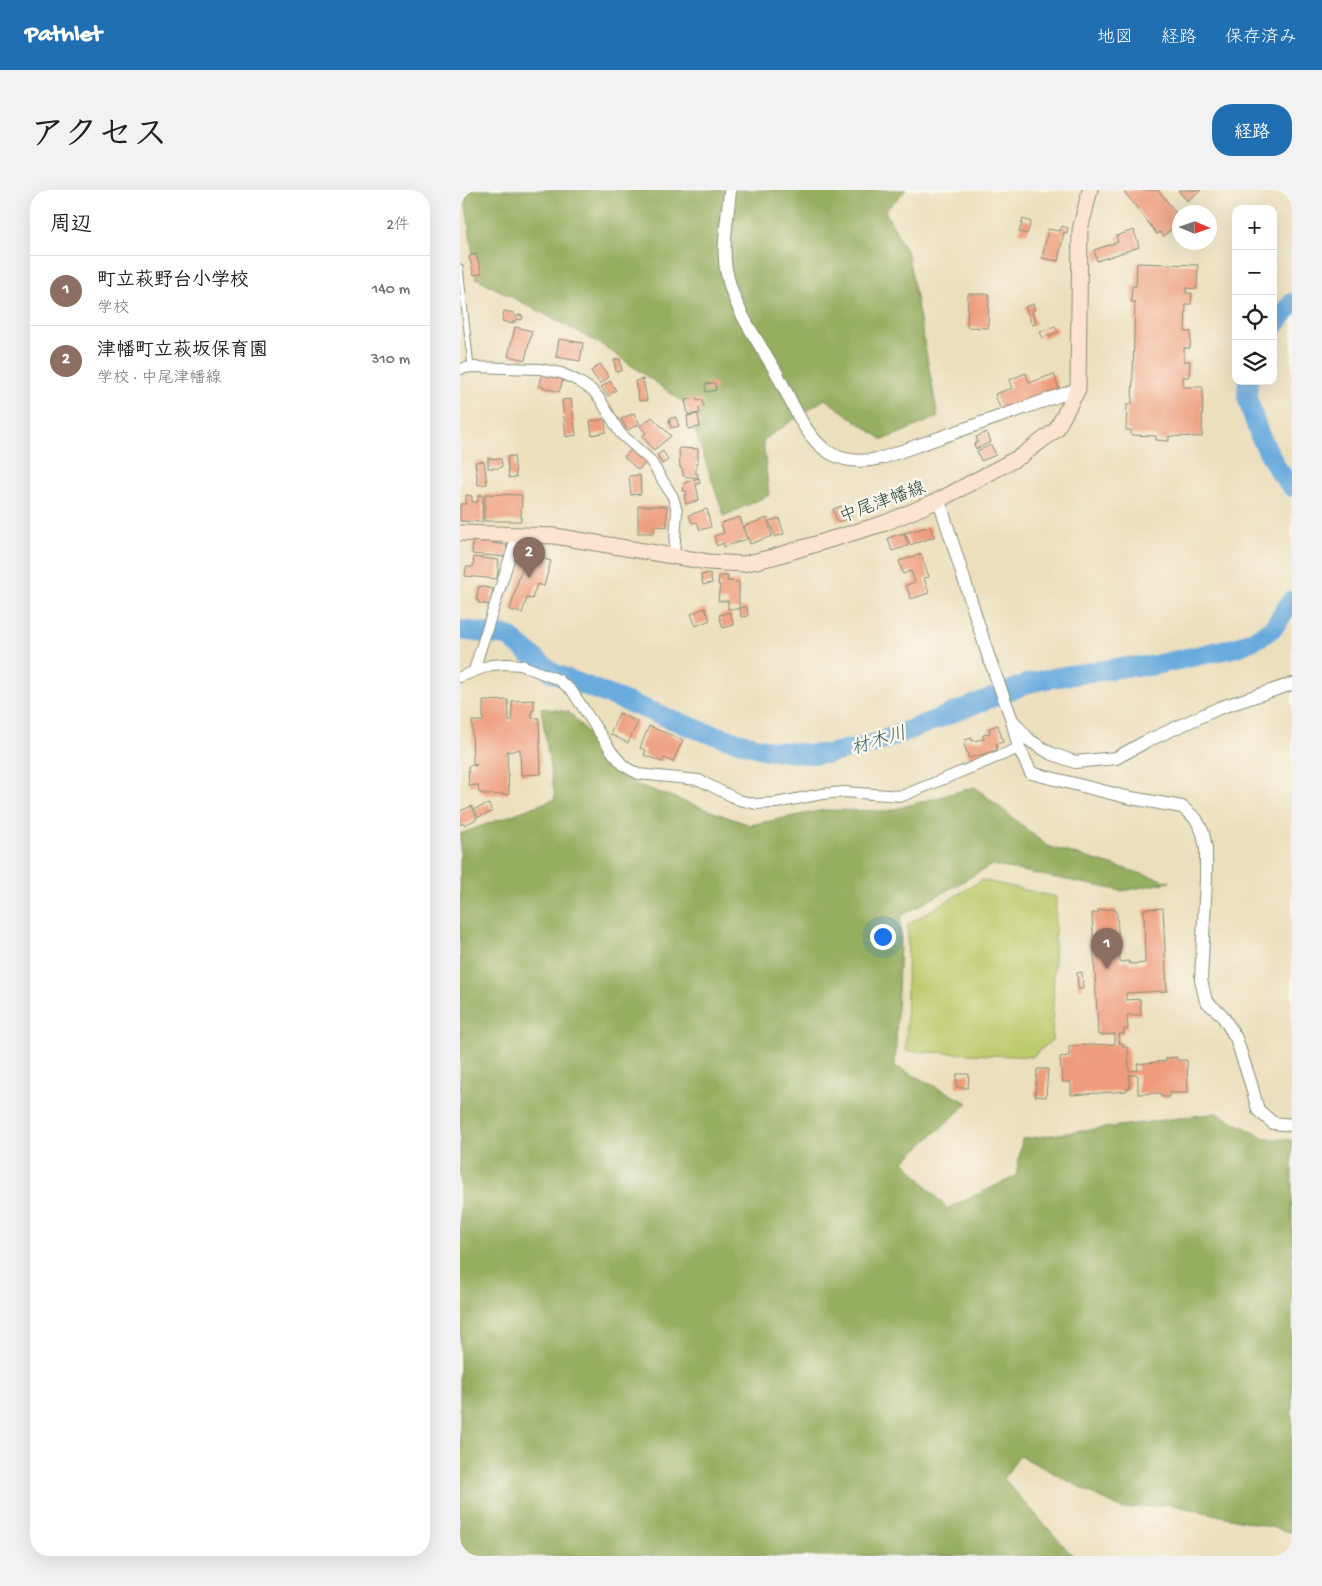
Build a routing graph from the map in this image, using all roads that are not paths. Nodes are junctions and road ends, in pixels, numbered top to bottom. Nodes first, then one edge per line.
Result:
1 (730, 190) edge
2 (1090, 190) edge
3 (460, 267) edge
4 (465, 368) edge
5 (1078, 389) junction
6 (939, 500) junction
7 (460, 533) edge
8 (517, 534) junction
9 (674, 555) junction
10 (474, 670) junction
11 (460, 677) edge
12 (1292, 684) edge
13 (1012, 720) junction
14 (1019, 748) junction
15 (1292, 1125) edge

1 - 5 street
2 - 5 main road, 中尾津幡線
3 - 4 lane
4 - 9 street
5 - 6 main road, 中尾津幡線
6 - 9 main road, 中尾津幡線
6 - 13 street
7 - 8 main road, 中尾津幡線
8 - 9 main road, 中尾津幡線
8 - 10 street
10 - 11 street
10 - 14 street
12 - 13 street
13 - 14 street
14 - 15 street

